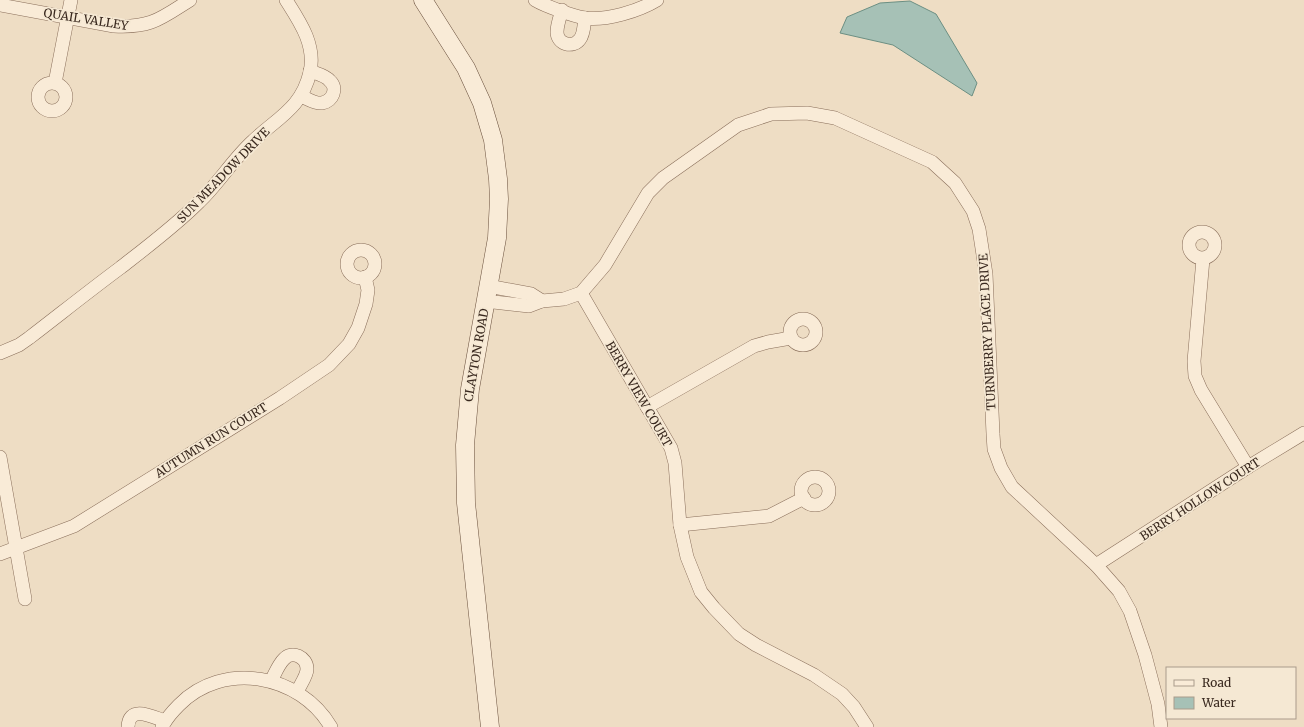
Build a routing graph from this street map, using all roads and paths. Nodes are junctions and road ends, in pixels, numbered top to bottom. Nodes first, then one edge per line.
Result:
1 (71, 0) edge
2 (190, 0) edge
3 (286, 0) edge
4 (423, 0) edge
5 (535, 0) edge
6 (657, 0) edge
7 (0, 5) edge
8 (562, 10) junction
9 (68, 17) junction
10 (585, 18) junction
11 (310, 71) junction
12 (55, 83) dead end
13 (301, 96) junction
14 (1203, 259) dead end
15 (365, 277) dead end
16 (581, 293) junction
17 (487, 294) junction
18 (791, 338) dead end
19 (0, 353) edge
20 (647, 407) junction
21 (1304, 433) edge
22 (0, 457) edge
23 (1248, 468) junction
24 (804, 498) dead end
25 (680, 525) junction
26 (17, 547) junction
27 (0, 554) edge
28 (1096, 565) junction
29 (25, 599) dead end
30 (271, 682) junction
31 (297, 692) junction
32 (164, 724) edge
33 (128, 727) edge
34 (331, 727) edge
35 (490, 727) edge
36 (867, 727) edge
37 (1161, 727) edge

1 - 9 street
2 - 9 street, QUAIL VALLEY
3 - 11 street, SUN MEADOW DRIVE
4 - 17 main road, CLAYTON ROAD
5 - 8 street
6 - 10 street
7 - 9 street, QUAIL VALLEY
8 - 10 street
8 - 10 street
9 - 12 street
11 - 13 street, SUN MEADOW DRIVE
11 - 13 street
13 - 19 street, SUN MEADOW DRIVE
14 - 23 street
15 - 26 street, AUTUMN RUN COURT
16 - 17 street
16 - 20 street, BERRY VIEW COURT
16 - 28 street, TURNBERRY PLACE DRIVE
17 - 35 main road, CLAYTON ROAD
18 - 20 street
20 - 25 street, BERRY VIEW COURT
21 - 23 street, BERRY HOLLOW COURT
22 - 26 street
23 - 28 street, BERRY HOLLOW COURT
24 - 25 street
25 - 36 street, BERRY VIEW COURT
26 - 27 street, AUTUMN RUN COURT
26 - 29 street
28 - 37 street, TURNBERRY PLACE DRIVE
30 - 31 street
30 - 31 street
30 - 32 street
31 - 34 street
32 - 33 street

